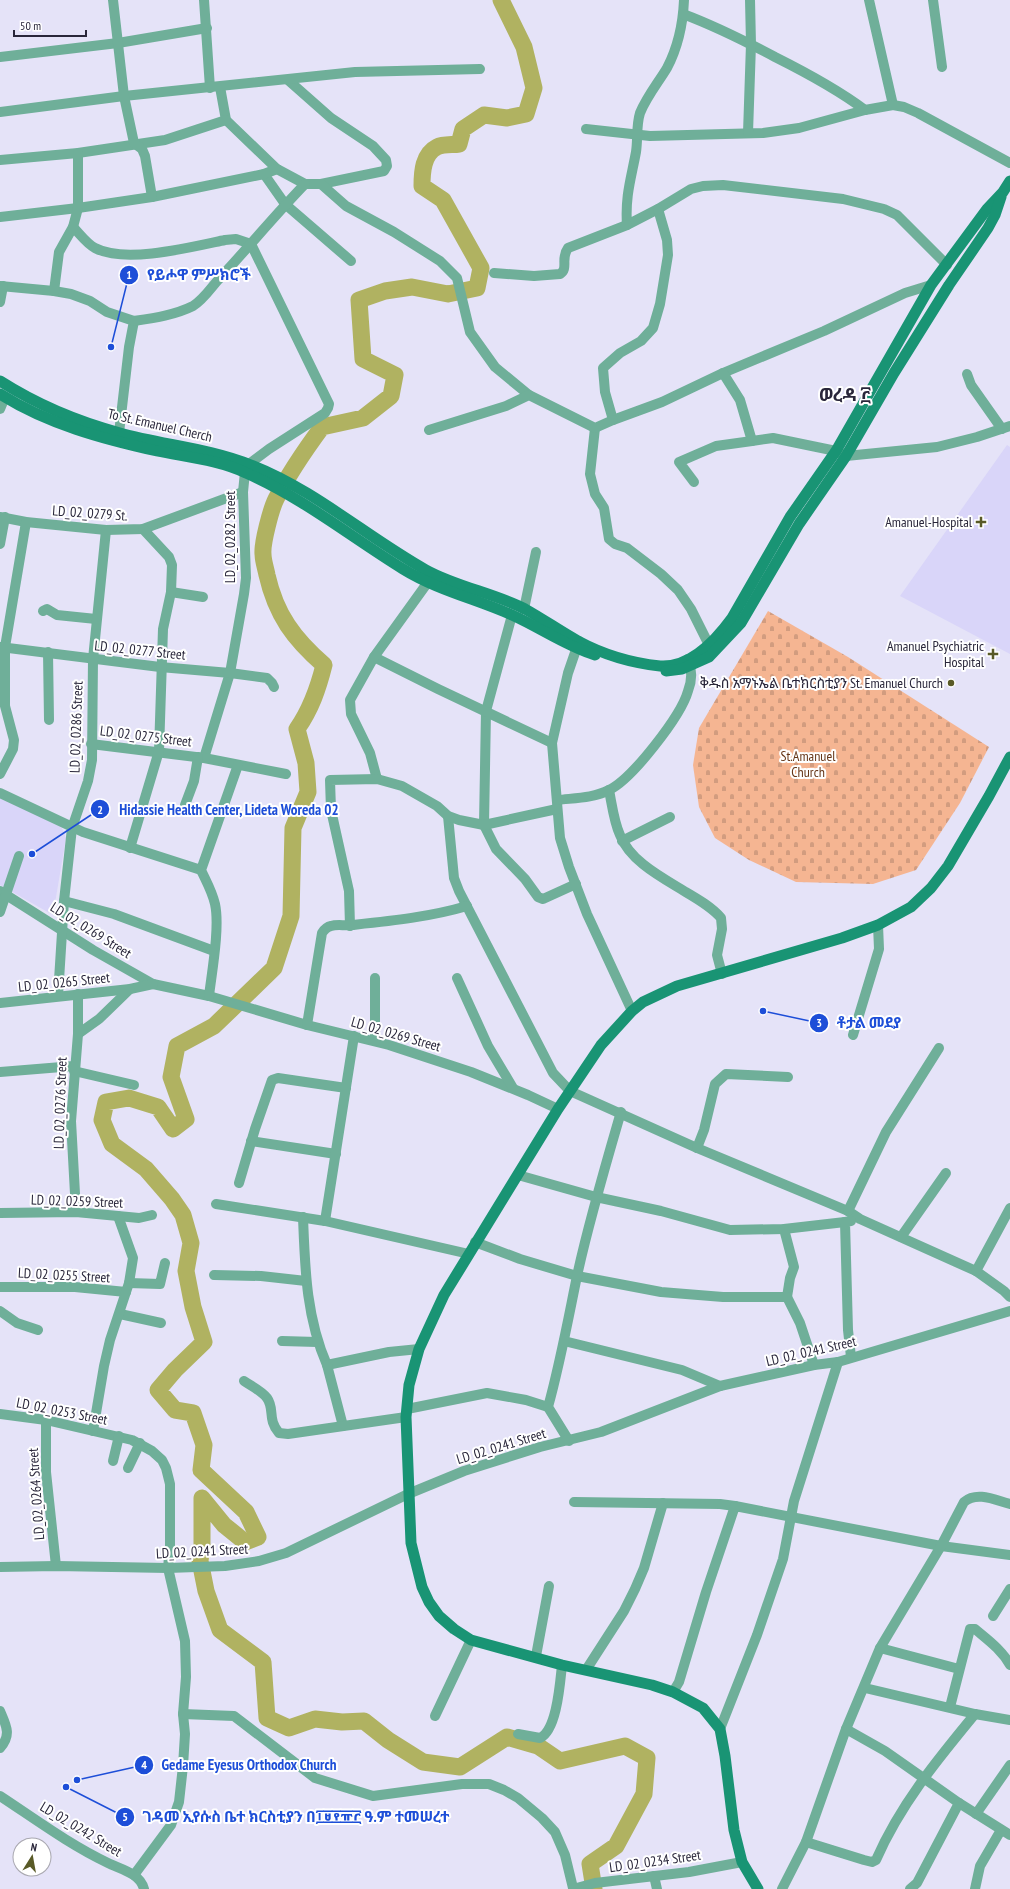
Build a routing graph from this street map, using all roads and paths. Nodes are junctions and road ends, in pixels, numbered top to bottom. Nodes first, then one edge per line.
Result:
1 (113, 0) edge
2 (204, 0) edge
3 (684, 0) edge
4 (750, 0) edge
5 (869, 0) edge
6 (933, 0) edge
7 (683, 14) junction
8 (206, 28) junction
9 (118, 43) junction
10 (751, 44) junction
11 (0, 57) edge
12 (942, 67) dead end
13 (480, 68) dead end
14 (288, 80) junction
15 (215, 88) junction
16 (124, 96) junction
17 (893, 105) junction
18 (865, 110) junction
19 (0, 112) edge
20 (226, 120) junction
21 (586, 129) dead end
22 (748, 133) junction
23 (636, 134) junction
24 (134, 143) junction
25 (78, 153) junction
26 (0, 160) edge
27 (1010, 163) edge
28 (277, 169) junction
29 (264, 174) junction
30 (1010, 181) edge
31 (305, 184) junction
32 (321, 184) junction
33 (1006, 192) edge
34 (152, 197) junction
35 (285, 204) junction
36 (78, 208) junction
37 (658, 210) junction
38 (0, 217) edge
39 (627, 225) junction
40 (73, 226) junction
41 (251, 244) junction
42 (351, 261) dead end
43 (947, 265) junction
44 (494, 273) dead end
45 (931, 285) junction
46 (1, 286) edge
47 (54, 291) junction
48 (0, 302) edge
49 (134, 321) junction
50 (723, 373) junction
51 (967, 374) dead end
52 (0, 381) edge
53 (529, 395) junction
54 (3, 396) edge
55 (0, 409) edge
56 (614, 420) junction
57 (1006, 427) edge
58 (595, 428) junction
59 (429, 430) dead end
60 (119, 433) junction
61 (752, 440) junction
62 (841, 453) junction
63 (247, 468) junction
64 (694, 482) dead end
65 (243, 492) junction
66 (299, 494) junction
67 (3, 517) edge
68 (26, 522) junction
69 (143, 529) junction
70 (106, 530) junction
71 (0, 544) edge
72 (536, 552) dead end
73 (428, 582) junction
74 (171, 592) junction
75 (203, 597) dead end
76 (524, 609) junction
77 (43, 611) dead end
78 (512, 615) junction
79 (96, 619) junction
80 (577, 645) junction
81 (709, 645) junction
82 (3, 647) edge
83 (48, 652) junction
84 (374, 656) junction
85 (93, 659) junction
86 (689, 662) junction
87 (160, 667) junction
88 (230, 673) junction
89 (274, 687) dead end
90 (486, 711) junction
91 (49, 720) dead end
92 (552, 743) junction
93 (91, 744) junction
94 (159, 751) junction
95 (201, 757) junction
96 (1010, 757) edge
97 (238, 765) junction
98 (0, 774) edge
99 (286, 774) dead end
100 (377, 779) junction
101 (609, 790) junction
102 (0, 793) edge
103 (185, 805) dead end
104 (557, 805) junction
105 (448, 816) junction
106 (670, 817) dead end
107 (484, 825) junction
108 (72, 828) junction
109 (622, 841) junction
110 (130, 848) junction
111 (19, 856) dead end
112 (200, 870) junction
113 (576, 884) junction
114 (3, 892) edge
115 (64, 901) junction
116 (467, 906) junction
117 (0, 912) edge
118 (878, 925) junction
119 (350, 926) junction
120 (62, 929) junction
121 (214, 951) junction
122 (722, 974) junction
123 (375, 978) dead end
124 (457, 978) dead end
125 (153, 984) junction
126 (130, 989) junction
127 (78, 994) junction
128 (58, 996) junction
129 (210, 996) junction
130 (0, 1002) edge
131 (632, 1011) junction
132 (307, 1025) junction
133 (78, 1034) junction
134 (853, 1035) dead end
135 (354, 1036) junction
136 (375, 1041) junction
137 (939, 1048) dead end
138 (74, 1069) junction
139 (0, 1072) edge
140 (788, 1077) dead end
141 (134, 1085) dead end
142 (346, 1088) junction
143 (512, 1088) junction
144 (570, 1091) junction
145 (558, 1109) junction
146 (621, 1112) junction
147 (252, 1141) junction
148 (697, 1148) junction
149 (336, 1154) junction
150 (946, 1172) dead end
151 (518, 1175) junction
152 (239, 1183) dead end
153 (596, 1197) junction
154 (216, 1204) dead end
155 (1010, 1208) edge
156 (848, 1211) junction
157 (76, 1212) junction
158 (0, 1213) edge
159 (152, 1215) dead end
160 (118, 1216) junction
161 (303, 1217) junction
162 (860, 1219) junction
163 (325, 1220) junction
164 (845, 1222) junction
165 (784, 1229) junction
166 (901, 1237) junction
167 (475, 1242) junction
168 (469, 1254) junction
169 (165, 1263) dead end
170 (976, 1270) junction
171 (214, 1275) dead end
172 (577, 1276) junction
173 (306, 1281) junction
174 (0, 1287) edge
175 (128, 1288) junction
176 (1008, 1291) edge
177 (787, 1297) junction
178 (1010, 1310) edge
179 (0, 1311) edge
180 (120, 1314) junction
181 (161, 1323) dead end
182 (38, 1330) dead end
183 (282, 1341) dead end
184 (564, 1341) junction
185 (317, 1342) junction
186 (419, 1349) junction
187 (851, 1357) junction
188 (838, 1362) junction
189 (327, 1365) junction
190 (814, 1365) junction
191 (244, 1381) dead end
192 (720, 1386) junction
193 (548, 1407) junction
194 (406, 1413) junction
195 (0, 1414) edge
196 (46, 1420) junction
197 (343, 1426) junction
198 (93, 1431) junction
199 (119, 1436) junction
200 (569, 1441) junction
201 (140, 1443) junction
202 (113, 1461) dead end
203 (128, 1468) dead end
204 (408, 1494) junction
205 (574, 1502) dead end
206 (663, 1503) junction
207 (1010, 1504) edge
208 (735, 1506) junction
209 (791, 1518) junction
210 (941, 1546) junction
211 (1010, 1556) edge
212 (56, 1566) junction
213 (0, 1567) edge
214 (168, 1568) junction
215 (549, 1586) dead end
216 (1010, 1589) edge
217 (993, 1616) dead end
218 (471, 1640) junction
219 (880, 1648) junction
220 (536, 1656) junction
221 (562, 1665) junction
222 (1010, 1665) edge
223 (959, 1669) junction
224 (586, 1670) junction
225 (865, 1688) junction
226 (673, 1692) junction
227 (950, 1707) junction
228 (0, 1710) edge
229 (183, 1714) junction
230 (975, 1714) junction
231 (435, 1716) dead end
232 (1010, 1720) edge
233 (846, 1729) junction
234 (720, 1730) junction
235 (518, 1734) dead end
236 (0, 1748) edge
237 (1010, 1765) edge
238 (923, 1777) junction
239 (0, 1796) edge
240 (959, 1803) junction
241 (976, 1814) junction
242 (1008, 1833) edge
243 (806, 1842) junction
244 (742, 1862) junction
245 (134, 1874) junction
246 (654, 1876) junction
247 (576, 1888) edge
248 (144, 1889) edge
249 (657, 1889) edge
250 (758, 1889) edge
251 (782, 1889) edge
252 (910, 1889) edge
253 (975, 1889) edge

1 - 9 street
2 - 8 street
3 - 7 street
4 - 10 street
5 - 17 street
6 - 12 street
7 - 10 street
7 - 23 street
8 - 9 street
8 - 15 street
9 - 11 street
9 - 16 street
10 - 18 street
10 - 22 street
13 - 14 street
14 - 15 street
14 - 32 street
15 - 16 street
15 - 20 street
16 - 19 street
16 - 24 street
17 - 18 street
17 - 27 street
18 - 22 street
20 - 24 street
20 - 28 street
21 - 23 street
22 - 23 street
23 - 39 street
24 - 25 street
24 - 34 street
25 - 26 street
25 - 36 street
28 - 29 street
28 - 31 street
29 - 34 street
29 - 35 street
30 - 33 main road
31 - 32 street
31 - 35 street
32 - 53 street
33 - 43 main road
33 - 62 main road
34 - 36 street
35 - 41 street
35 - 42 street
36 - 38 street
36 - 40 street
37 - 39 street
37 - 43 street
37 - 56 street
39 - 44 street
40 - 41 street
40 - 47 street
41 - 49 street
41 - 63 street
43 - 45 main road
45 - 50 street
45 - 62 main road
46 - 47 street
46 - 48 street
47 - 49 street
49 - 60 street
50 - 56 street
50 - 61 street
51 - 57 street
52 - 60 main road, To St. Emanuel Cherch
53 - 58 street
53 - 59 street
54 - 55 street
54 - 63 main road, To St. Emanuel Cherch
56 - 58 street
57 - 62 street
58 - 81 street
60 - 63 main road, To St. Emanuel Cherch
61 - 62 street
61 - 64 street
62 - 81 main road
62 - 86 main road
63 - 65 street, LD_02_0282 Street
63 - 66 main road, To St. Emanuel Cherch
65 - 69 street, LD_02_0279 St.
65 - 88 street, LD_02_0282 Street
66 - 73 main road
66 - 76 main road
67 - 68 street, LD_02_0279 St.
67 - 71 street
68 - 70 street, LD_02_0279 St.
68 - 82 street
69 - 70 street, LD_02_0279 St.
69 - 74 street
70 - 79 street, LD_02_0286 Street
72 - 76 street
73 - 78 main road
73 - 84 street
74 - 75 street
74 - 87 street
76 - 80 main road
77 - 79 street
78 - 80 main road
78 - 90 street
79 - 85 street, LD_02_0286 Street
80 - 86 main road
80 - 92 street
81 - 86 main road
82 - 83 street, LD_02_0277 Street
82 - 98 street
83 - 85 street, LD_02_0277 Street
83 - 91 street
84 - 90 street
84 - 100 street
85 - 87 street, LD_02_0277 Street
85 - 93 street, LD_02_0286 Street
86 - 101 street
87 - 88 street, LD_02_0277 Street
87 - 94 street
88 - 89 street
88 - 95 street, LD_02_0282 Street
90 - 92 street
90 - 107 street
92 - 104 street
93 - 94 street, LD_02_0275 Street
93 - 108 street, LD_02_0286 Street
94 - 95 street, LD_02_0275 Street
94 - 110 street
95 - 97 street, LD_02_0275 Street
95 - 103 street, LD_02_0275 Street
96 - 118 main road
97 - 99 street, LD_02_0275 Street
97 - 112 street
100 - 105 street
100 - 119 street
101 - 104 street
101 - 109 street
102 - 108 street
104 - 107 street
104 - 113 street
105 - 107 street
105 - 116 street
106 - 109 street
107 - 113 street
108 - 110 street
108 - 115 street, LD_02_0286 Street
109 - 122 street
110 - 112 street
111 - 114 street
112 - 121 street
113 - 131 street
114 - 117 street
114 - 120 street, LD_02_0269 Street
115 - 120 street, LD_02_0286 Street
115 - 121 street
116 - 119 street
116 - 144 street
118 - 122 main road
118 - 134 street
119 - 132 street
120 - 125 street, LD_02_0269 Street
120 - 128 street, LD_02_0286 Street
121 - 129 street
122 - 131 main road
123 - 136 street
124 - 143 street
125 - 126 street, LD_02_0265 Street
125 - 129 street, LD_02_0269 Street
126 - 127 street, LD_02_0265 Street
126 - 133 street, LD_02_0265 Street
127 - 128 street, LD_02_0265 Street
127 - 133 street, LD_02_0276 Street
128 - 130 street, LD_02_0265 Street
129 - 132 street, LD_02_0269 Street
131 - 144 main road
132 - 135 street, LD_02_0269 Street
133 - 138 street, LD_02_0276 Street
135 - 136 street, LD_02_0269 Street
135 - 142 street
136 - 143 street, LD_02_0269 Street
137 - 156 street
138 - 139 street
138 - 141 street
138 - 157 street, LD_02_0276 Street
140 - 148 street
142 - 147 street
142 - 149 street
143 - 145 street, LD_02_0269 Street
144 - 145 main road
144 - 146 street
145 - 151 main road
146 - 148 street
146 - 153 street
147 - 149 street
147 - 152 street
148 - 156 street
149 - 163 street
150 - 166 street
151 - 153 street
151 - 167 main road
153 - 165 street
153 - 172 street
154 - 161 street
155 - 170 street
156 - 162 street
157 - 158 street, LD_02_0259 Street
157 - 160 street, LD_02_0259 Street
159 - 160 street, LD_02_0259 Street
160 - 175 street
161 - 163 street
161 - 173 street
162 - 164 street
162 - 166 street
163 - 168 street
164 - 165 street
164 - 187 street
165 - 177 street
166 - 170 street
167 - 168 main road
167 - 172 street
168 - 186 main road
169 - 175 street, LD_02_0255 Street
170 - 176 street
171 - 173 street
172 - 177 street
172 - 184 street
173 - 185 street
174 - 175 street, LD_02_0255 Street
175 - 180 street
177 - 190 street
178 - 187 street, LD_02_0241 Street
179 - 182 street
180 - 181 street
180 - 198 street
183 - 185 street
184 - 192 street
184 - 193 street
185 - 189 street
186 - 189 street
186 - 194 main road
187 - 188 street, LD_02_0241 Street
188 - 190 street, LD_02_0241 Street
188 - 209 street
189 - 197 street
190 - 192 street, LD_02_0241 Street
191 - 197 street
192 - 200 street, LD_02_0241 Street
193 - 194 street
193 - 200 street
194 - 197 street
194 - 204 main road
195 - 196 street, LD_02_0253 Street
196 - 198 street, LD_02_0253 Street
196 - 212 street, LD_02_0264 Street
198 - 199 street, LD_02_0253 Street
199 - 201 street, LD_02_0253 Street
199 - 202 street, LD_02_0253 Street
200 - 204 street, LD_02_0241 Street
201 - 203 street
201 - 214 street, LD_02_0253 Street
204 - 214 street, LD_02_0241 Street
204 - 218 main road
205 - 206 street
206 - 208 street
206 - 224 street
207 - 210 street
208 - 209 street
208 - 226 street
209 - 210 street
209 - 234 street
210 - 211 street
210 - 219 street
212 - 213 street, LD_02_0241 Street
212 - 214 street, LD_02_0241 Street
214 - 229 street, LD_02_0253 Street
215 - 220 street
216 - 217 street
218 - 220 main road
218 - 231 street
219 - 223 street
219 - 225 street
220 - 221 main road
221 - 224 main road
221 - 235 street
222 - 223 street
223 - 227 street
224 - 226 main road
225 - 227 street
225 - 233 street
226 - 234 main road
227 - 230 street
228 - 236 street
229 - 245 street, LD_02_0253 Street
229 - 247 street
230 - 232 street
230 - 238 street
233 - 238 street
233 - 243 street
234 - 244 main road
237 - 241 street
238 - 240 street
238 - 243 street
239 - 245 street, LD_02_0242 Street
240 - 241 street
240 - 252 street
241 - 242 street
242 - 253 street
243 - 251 street
244 - 246 street, LD_02_0234 Street
244 - 250 main road
245 - 248 street
246 - 247 street, LD_02_0234 Street
246 - 249 street

